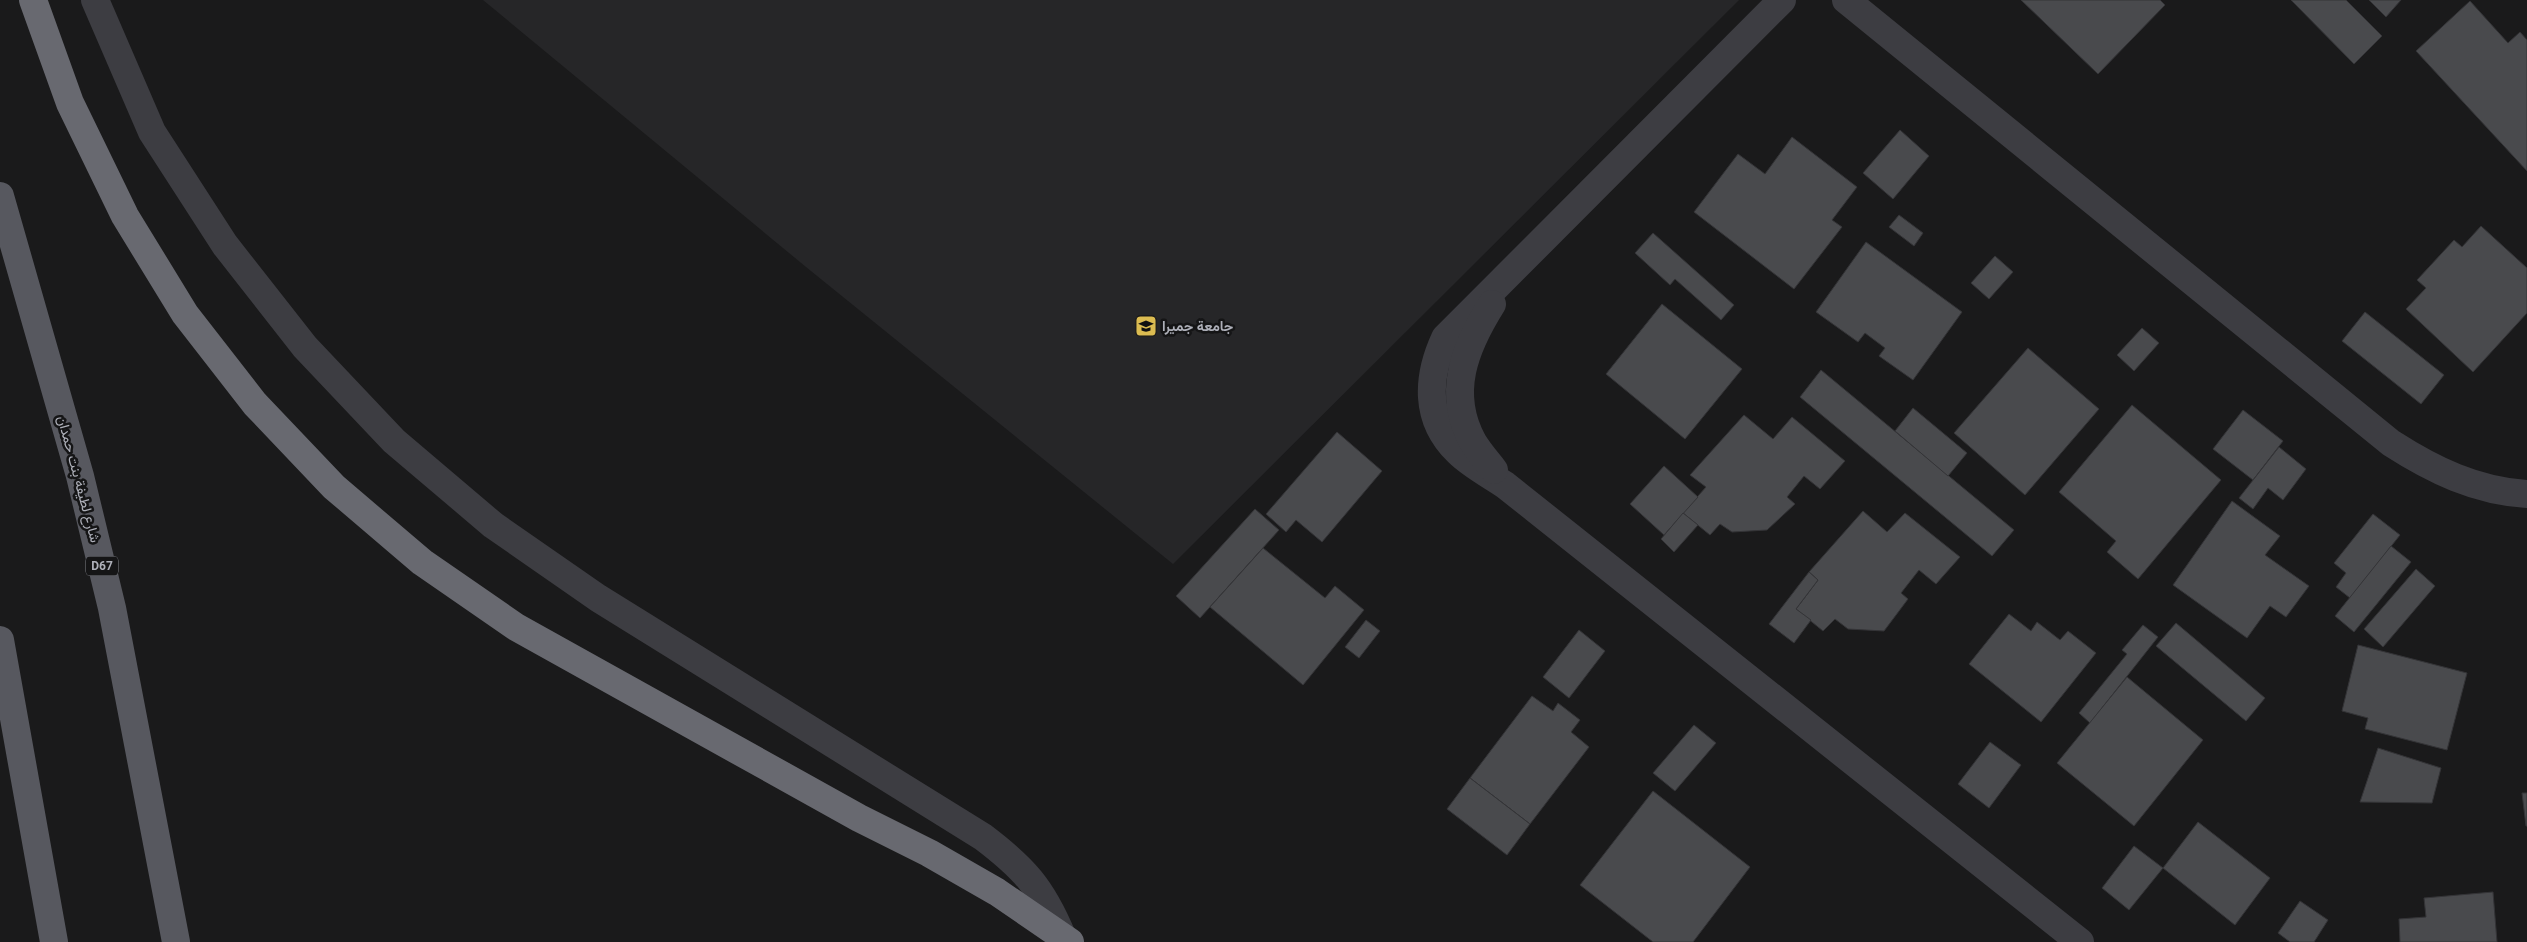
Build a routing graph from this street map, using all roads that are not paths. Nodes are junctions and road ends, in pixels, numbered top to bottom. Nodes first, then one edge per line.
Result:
1 (33, 0) edge
2 (95, 0) edge
3 (1782, 0) edge
4 (1846, 0) edge
5 (0, 196) edge
6 (2527, 494) edge
7 (0, 640) edge
8 (1066, 939) edge
9 (54, 942) edge
10 (176, 942) edge
11 (2080, 942) edge

1 - 8 highway
2 - 8 street
3 - 11 street
4 - 6 street
5 - 10 main road, شارع لطيفة بنت حمدان / D67
7 - 9 main road

